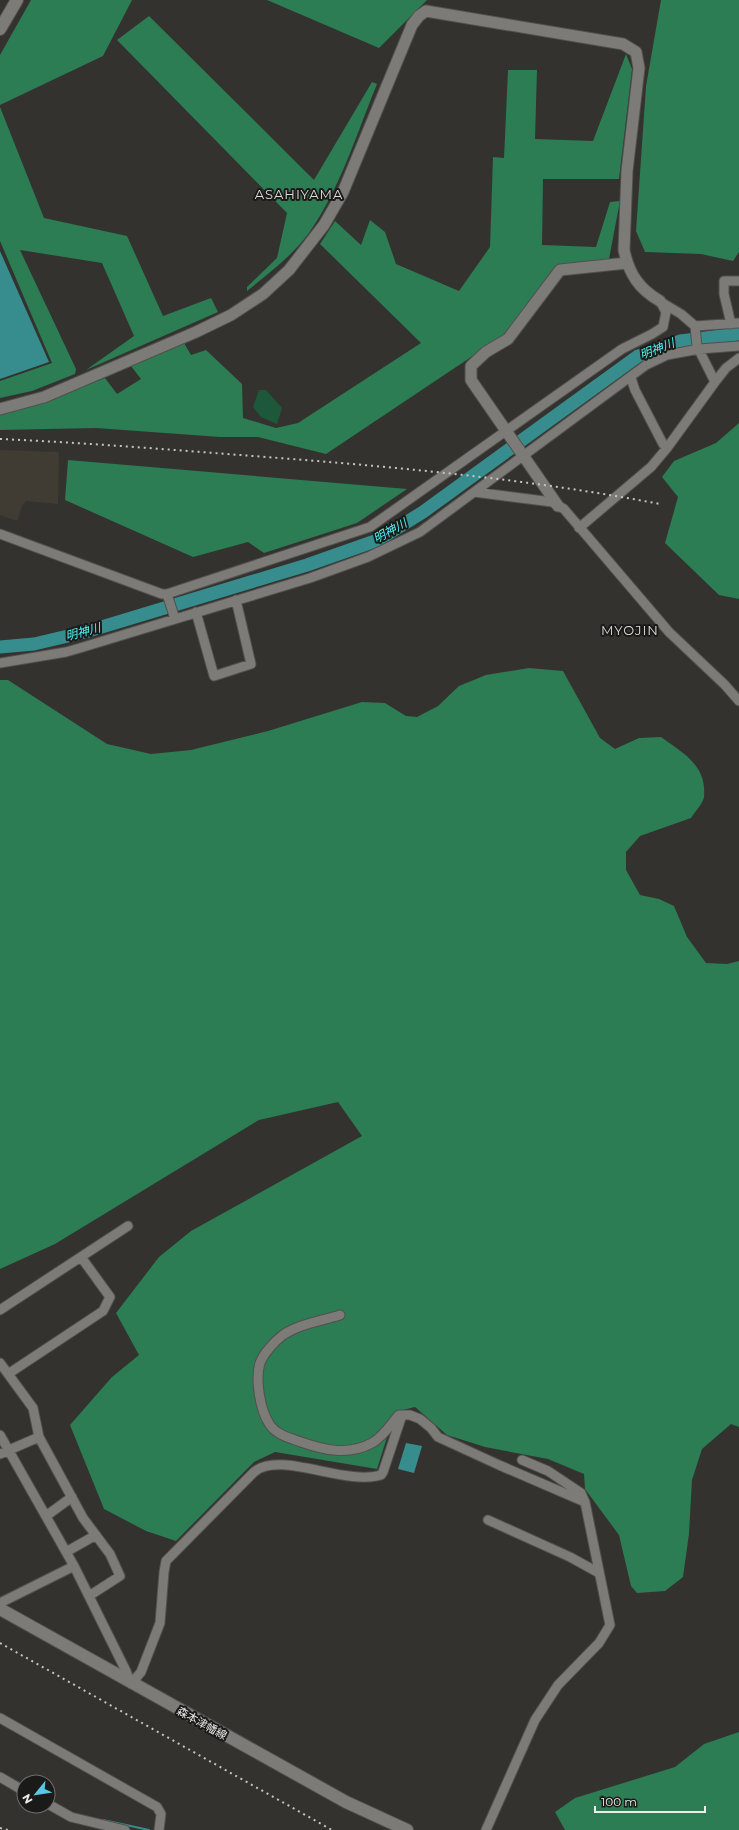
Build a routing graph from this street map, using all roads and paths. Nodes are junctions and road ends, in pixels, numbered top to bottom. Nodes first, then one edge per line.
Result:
1 (17, 0) edge
2 (0, 29) edge
3 (627, 263) junction
4 (739, 281) edge
5 (660, 302) junction
6 (735, 323) edge
7 (695, 326) junction
8 (739, 346) edge
9 (698, 348) junction
10 (739, 358) edge
11 (631, 378) junction
12 (715, 382) junction
13 (0, 408) edge
14 (508, 435) junction
15 (667, 448) junction
16 (522, 454) junction
17 (474, 492) junction
18 (558, 506) junction
19 (579, 528) junction
20 (0, 534) edge
21 (168, 597) junction
22 (236, 600) junction
23 (196, 612) junction
24 (175, 617) junction
25 (0, 663) edge
26 (739, 701) edge
27 (128, 1226) dead end
28 (81, 1257) junction
29 (0, 1310) edge
30 (340, 1315) dead end
31 (0, 1363) edge
32 (8, 1374) junction
33 (402, 1415) junction
34 (0, 1435) edge
35 (39, 1437) junction
36 (4, 1452) edge
37 (522, 1460) dead end
38 (72, 1498) junction
39 (585, 1502) junction
40 (46, 1516) junction
41 (488, 1520) dead end
42 (96, 1535) junction
43 (66, 1552) junction
44 (74, 1566) junction
45 (598, 1573) junction
46 (89, 1596) junction
47 (0, 1603) edge
48 (0, 1609) edge
49 (131, 1684) junction
50 (0, 1718) edge
51 (0, 1777) edge
52 (16, 1786) edge
53 (56, 1809) edge
54 (125, 1830) edge
55 (159, 1830) edge
56 (407, 1830) edge
57 (486, 1830) edge

1 - 2 main road
3 - 5 street
3 - 13 street
3 - 14 street
4 - 6 street
5 - 7 street
5 - 14 street
6 - 7 street
7 - 9 street
8 - 9 street
9 - 11 street
9 - 12 street
10 - 12 street
11 - 15 street
11 - 16 street
12 - 15 street
14 - 16 street
14 - 21 street
15 - 19 street
16 - 17 street
16 - 18 street
17 - 18 street
17 - 22 street
18 - 19 street
19 - 26 street
20 - 21 street
21 - 24 street
22 - 23 street
22 - 23 street
23 - 24 street
24 - 25 street
27 - 28 street
28 - 29 street
28 - 32 street
30 - 33 street
31 - 32 street
32 - 35 street
33 - 39 street
33 - 49 street
34 - 36 street
35 - 36 street
35 - 38 street
36 - 40 street
37 - 39 street
38 - 40 street
38 - 42 street
39 - 45 street
40 - 43 street
41 - 45 street
42 - 43 street
42 - 46 street
43 - 44 street
44 - 46 street
44 - 47 street
45 - 57 street
46 - 49 street
48 - 49 main road, 森本津幡線
49 - 56 main road, 森本津幡線
50 - 55 street
51 - 52 street
53 - 54 street

